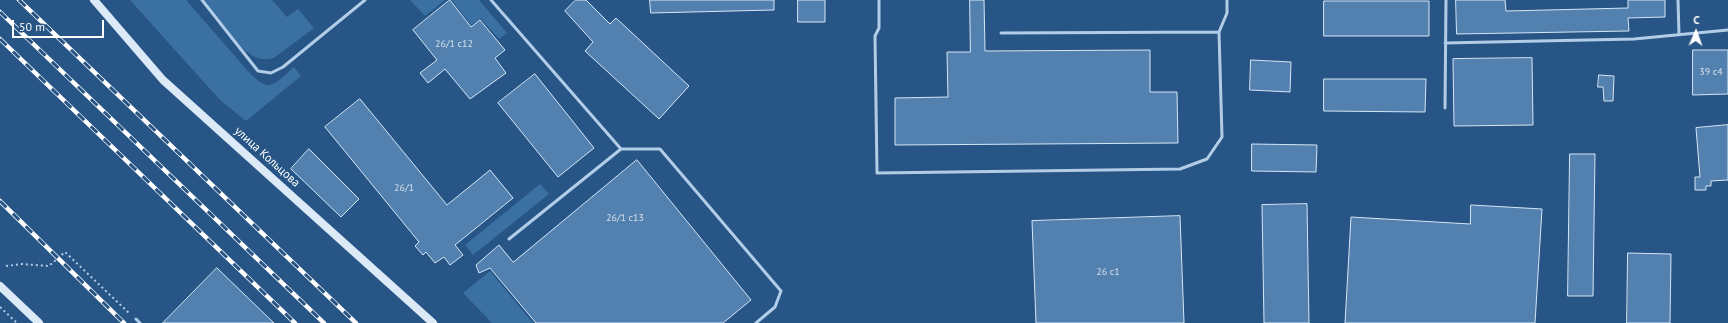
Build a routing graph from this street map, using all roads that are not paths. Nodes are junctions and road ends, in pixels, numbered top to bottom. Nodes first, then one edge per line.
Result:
1 (94, 0) edge
2 (202, 0) edge
3 (365, 0) edge
4 (492, 0) edge
5 (879, 0) edge
6 (1227, 0) edge
7 (1446, 0) edge
8 (1678, 0) edge
9 (1728, 30) edge
10 (1219, 32) junction
11 (1001, 33) dead end
12 (1679, 34) junction
13 (1445, 43) junction
14 (1445, 108) dead end
15 (621, 149) junction
16 (509, 239) dead end
17 (0, 286) edge
18 (136, 319) road end
19 (39, 323) edge
20 (140, 323) edge
21 (433, 323) edge
22 (756, 323) edge

1 - 21 street, улица Кольцова
2 - 3 lane
4 - 15 lane
5 - 10 lane
6 - 10 lane
7 - 13 lane
8 - 12 lane
9 - 12 lane
10 - 11 lane
12 - 13 lane
13 - 14 lane
15 - 16 lane
15 - 22 lane
17 - 19 street
18 - 20 lane

